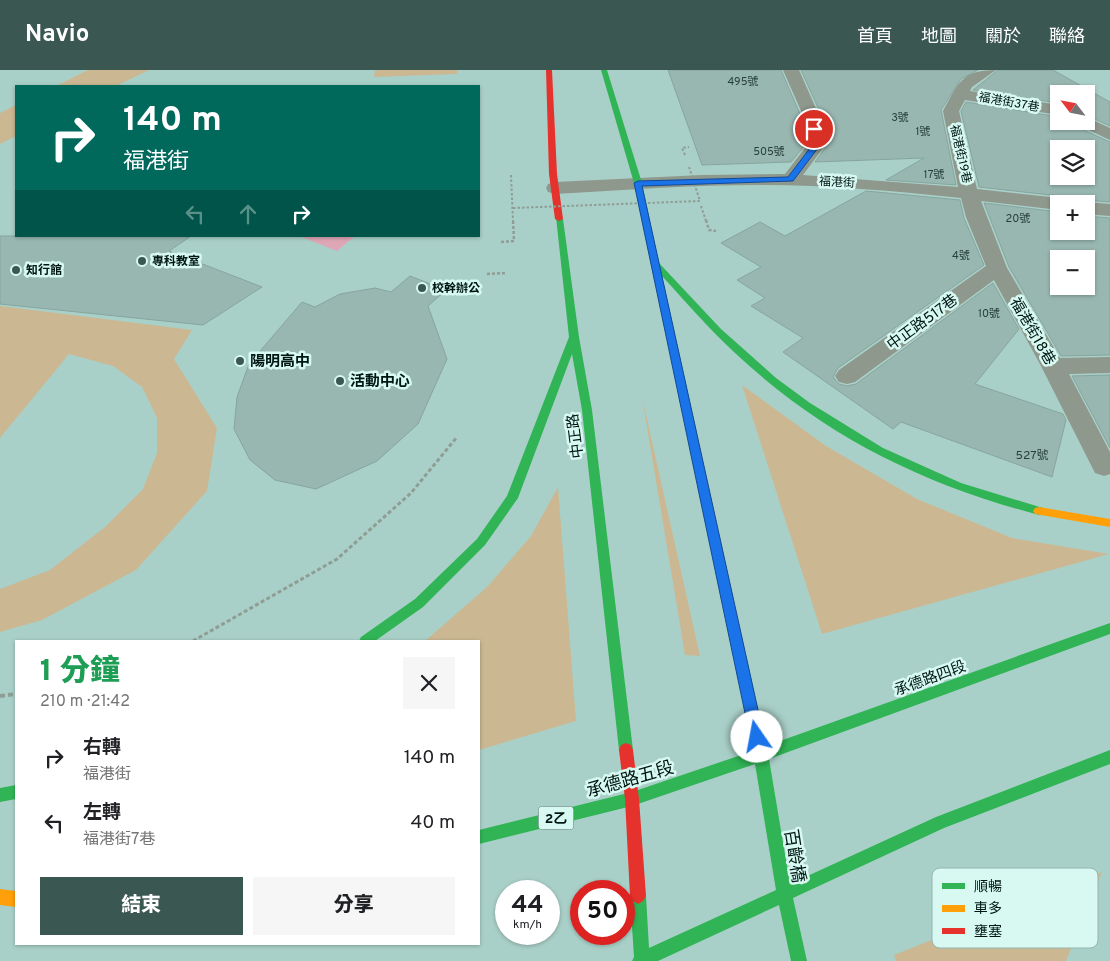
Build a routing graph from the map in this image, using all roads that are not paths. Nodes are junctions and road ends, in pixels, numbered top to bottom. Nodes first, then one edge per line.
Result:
1 (549, 70) edge
2 (604, 70) edge
3 (791, 70) edge
4 (988, 70) edge
5 (960, 94) junction
6 (1050, 109) edge
7 (1095, 127) edge
8 (1110, 135) edge
9 (790, 180) junction
10 (638, 183) junction
11 (555, 188) junction
12 (971, 194) junction
13 (1050, 203) edge
14 (1095, 209) edge
15 (1110, 210) edge
16 (656, 264) junction
17 (997, 268) junction
18 (574, 337) junction
19 (1110, 365) edge
20 (1053, 366) junction
21 (847, 376) dead end
22 (1104, 466) dead end
23 (1110, 524) edge
24 (1110, 628) edge
25 (366, 640) edge
26 (761, 756) junction
27 (1110, 757) edge
28 (15, 792) edge
29 (0, 795) edge
30 (632, 799) junction
31 (480, 836) edge
32 (784, 894) junction
33 (0, 897) edge
34 (15, 899) edge
35 (641, 961) edge
36 (799, 961) edge

1 - 11 main road, 中正路
2 - 10 main road
3 - 9 street
4 - 5 street, 福港街19巷
5 - 6 street, 福港街37巷
5 - 12 street, 福港街19巷
7 - 8 street
9 - 10 street, 福港街
9 - 12 street, 福港街
10 - 11 street, 福港街
10 - 16 main road
11 - 18 main road, 中正路
12 - 13 street, 福港街
12 - 17 street, 福港街18巷
14 - 15 street
16 - 23 main road
16 - 26 main road
17 - 20 street, 福港街18巷
17 - 21 street, 中正路517巷
18 - 25 main road
18 - 30 main road, 中正路
19 - 20 street
20 - 22 street, 福港街18巷
24 - 26 main road, 承德路四段
26 - 30 main road, 承德路五段 / 2乙
26 - 32 main road, 百齡橋
27 - 32 main road
28 - 29 main road
30 - 31 main road, 承德路五段 / 2乙
30 - 35 main road
32 - 35 main road
32 - 36 main road, 百齡橋
33 - 34 main road

